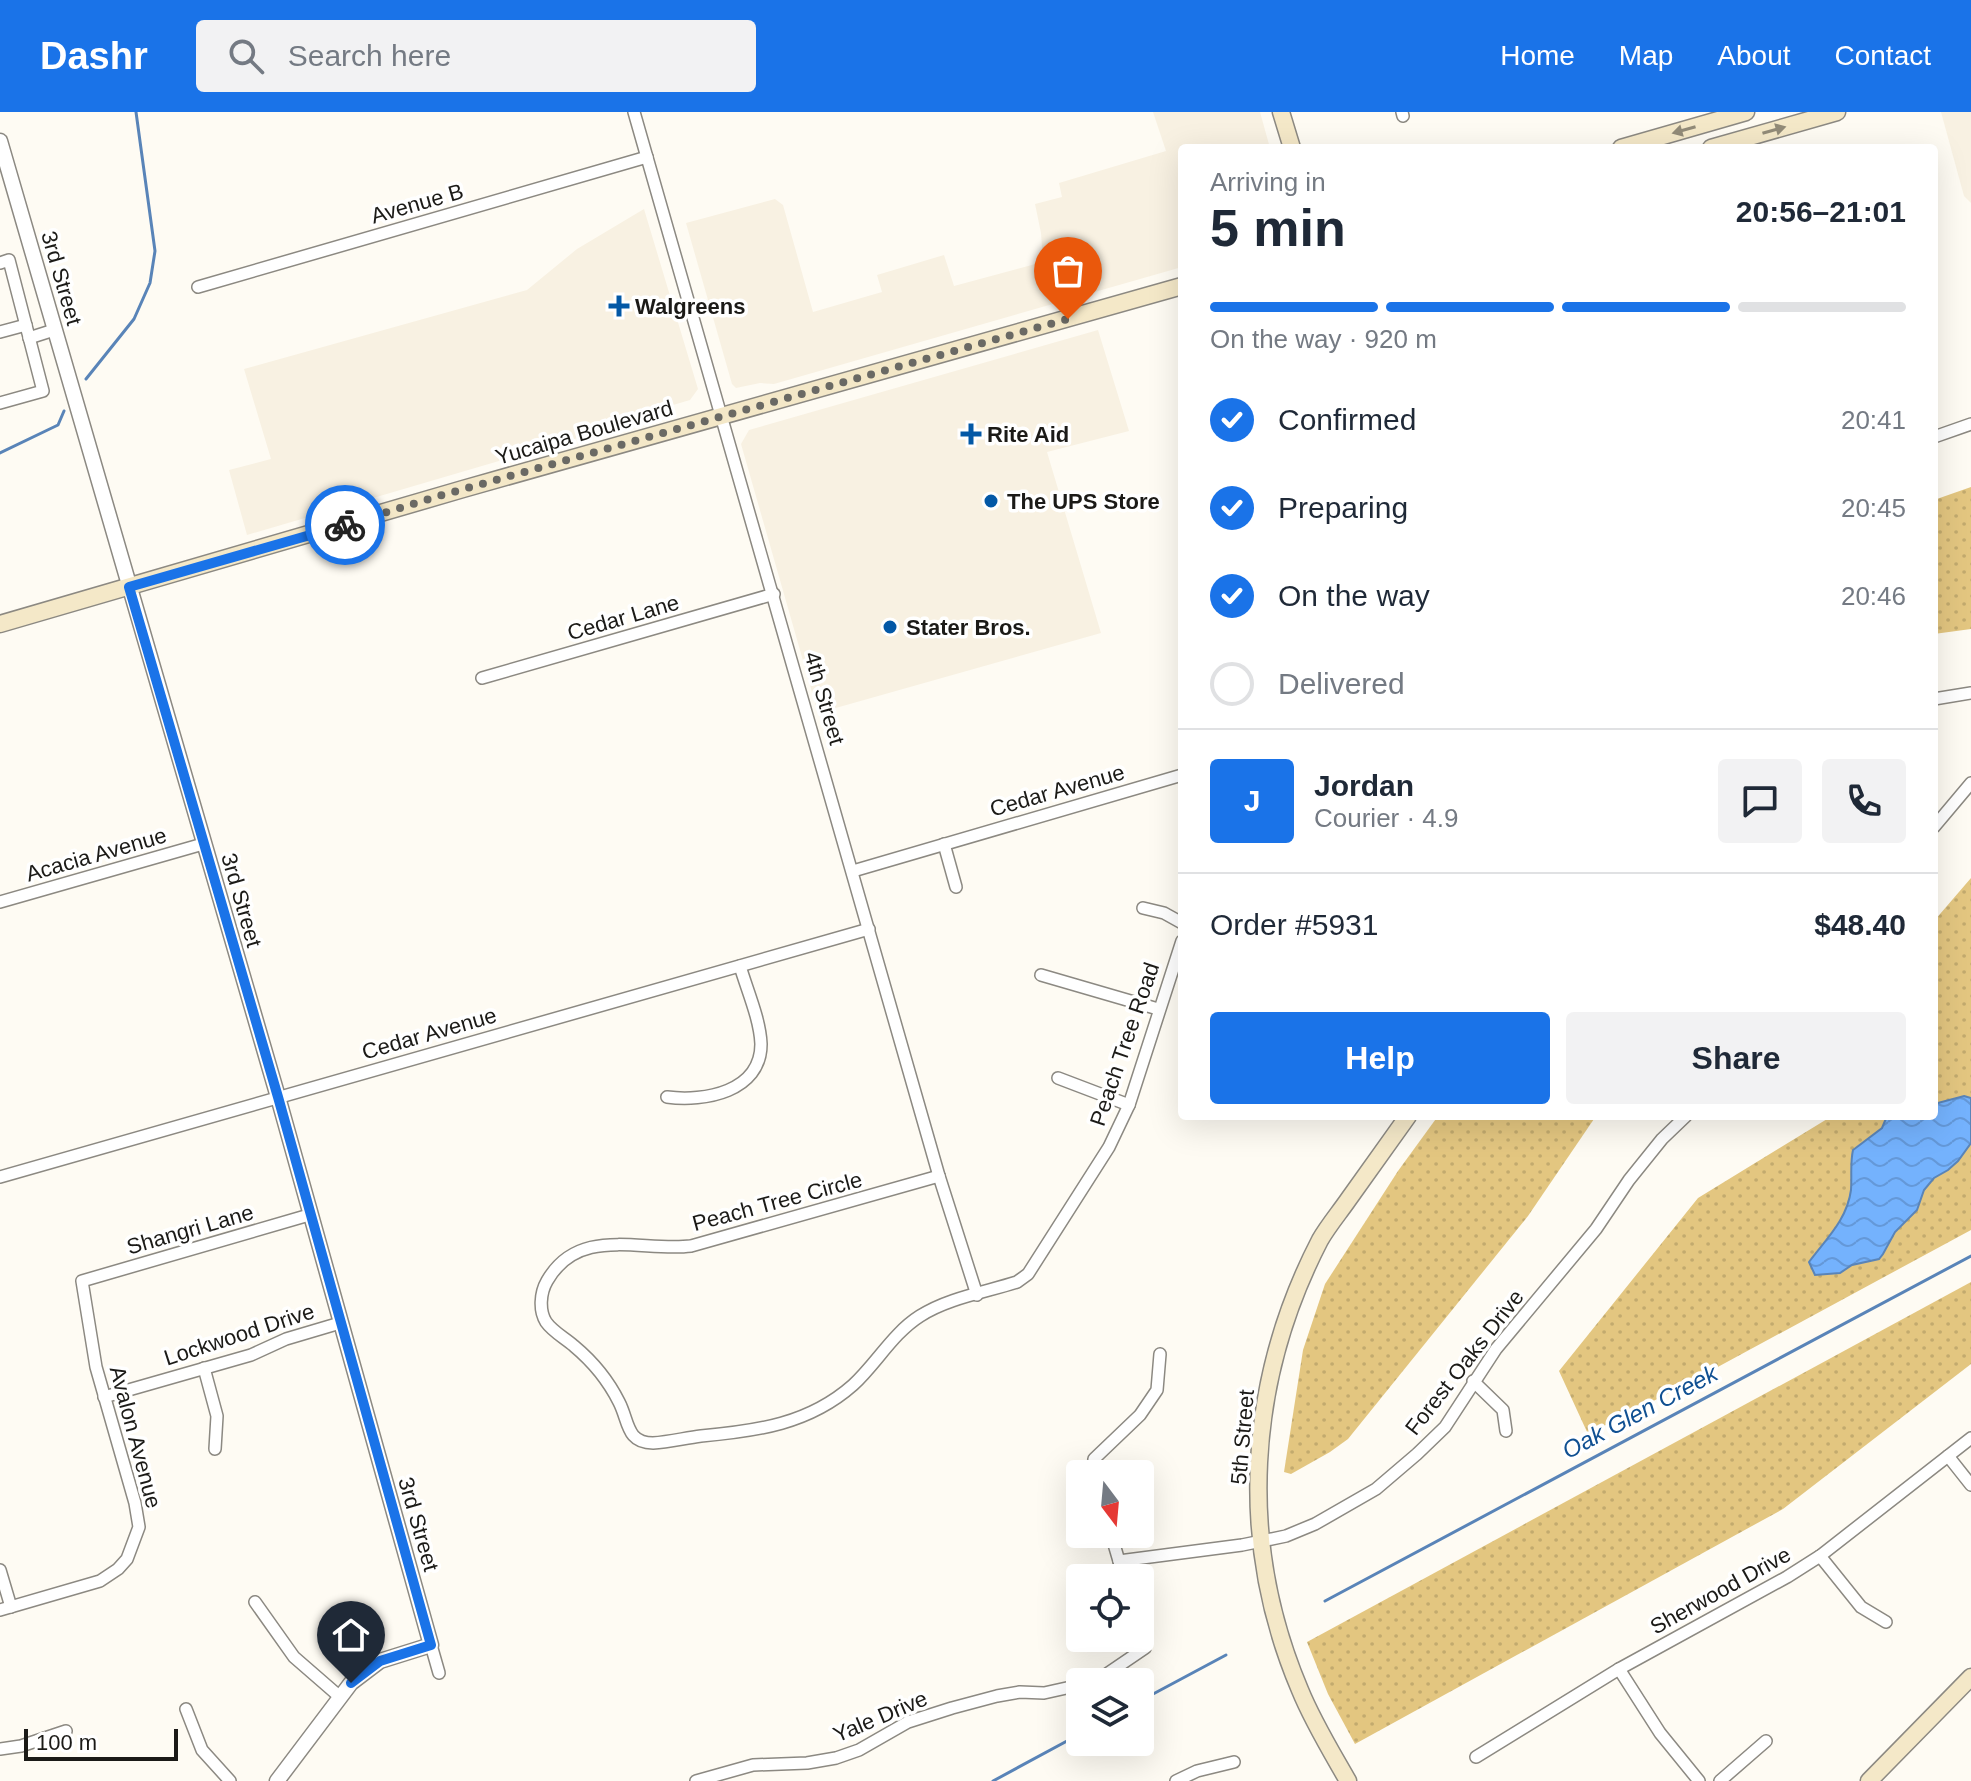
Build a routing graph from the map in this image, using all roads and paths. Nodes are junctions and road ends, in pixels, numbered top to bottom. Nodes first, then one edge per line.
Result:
1 (634, 112) edge
2 (1281, 112) edge
3 (1746, 112) edge
4 (1837, 112) edge
5 (0, 141) edge
6 (1291, 144) edge
7 (1635, 144) edge
8 (1725, 144) edge
9 (647, 157) junction
10 (0, 263) edge
11 (198, 287) dead end
12 (1178, 287) edge
13 (26, 325) junction
14 (54, 330) junction
15 (0, 332) edge
16 (29, 338) junction
17 (0, 403) edge
18 (721, 416) junction
19 (1971, 424) edge
20 (1938, 436) edge
21 (129, 587) junction
22 (774, 594) junction
23 (0, 624) edge
24 (482, 678) dead end
25 (1971, 693) edge
26 (1938, 698) edge
27 (1178, 776) edge
28 (1971, 783) edge
29 (1938, 822) edge
30 (203, 844) junction
31 (944, 844) junction
32 (853, 871) junction
33 (956, 887) dead end
34 (0, 902) edge
35 (1143, 908) dead end
36 (1178, 921) edge
37 (869, 929) junction
38 (1178, 952) edge
39 (740, 966) junction
40 (1041, 975) dead end
41 (1158, 1009) junction
42 (1058, 1078) dead end
43 (278, 1097) junction
44 (667, 1097) dead end
45 (1129, 1105) junction
46 (1405, 1120) edge
47 (1682, 1120) edge
48 (939, 1176) junction
49 (0, 1177) edge
50 (309, 1215) junction
51 (82, 1281) joint
52 (977, 1295) junction
53 (340, 1323) junction
54 (1160, 1354) dead end
55 (204, 1368) junction
56 (1473, 1381) junction
57 (104, 1397) junction
58 (1506, 1431) dead end
59 (1971, 1438) edge
60 (215, 1449) dead end
61 (1948, 1456) junction
62 (1094, 1460) edge
63 (1971, 1485) edge
64 (1261, 1541) junction
65 (1115, 1548) edge
66 (1820, 1556) junction
67 (1119, 1561) junction
68 (1120, 1564) edge
69 (0, 1570) edge
70 (255, 1602) dead end
71 (6, 1609) edge
72 (1886, 1622) dead end
73 (431, 1645) junction
74 (1139, 1652) edge
75 (1116, 1668) edge
76 (1619, 1669) junction
77 (439, 1673) dead end
78 (1971, 1677) edge
79 (1066, 1688) edge
80 (340, 1697) junction
81 (186, 1709) dead end
82 (66, 1731) dead end
83 (1766, 1741) dead end
84 (0, 1749) edge
85 (1476, 1757) dead end
86 (1234, 1762) dead end
87 (230, 1781) edge
88 (277, 1781) edge
89 (696, 1781) edge
90 (1176, 1781) edge
91 (1348, 1781) edge
92 (1699, 1781) edge
93 (1720, 1781) edge
94 (1869, 1781) edge

1 - 9 street, 4th Street
2 - 6 main road
3 -> 7 main road
8 -> 4 main road
5 - 14 street, 3rd Street
9 - 11 street, Avenue B
9 - 18 street, 4th Street
10 - 13 street
12 - 18 main road, Yucaipa Boulevard
13 - 15 street
13 - 16 street
14 - 16 street
14 - 21 street, 3rd Street
16 - 17 street
18 - 21 main road, Yucaipa Boulevard
18 - 22 street, 4th Street
19 - 20 street
21 - 23 main road, Yucaipa Boulevard
21 - 30 street, 3rd Street
22 - 24 street, Cedar Lane
22 - 32 street, 4th Street
25 - 26 street
27 - 31 street, Cedar Avenue
28 - 29 street
30 - 34 street, Acacia Avenue
30 - 43 street, 3rd Street
31 - 32 street, Cedar Avenue
31 - 33 street
32 - 37 street, 4th Street
35 - 36 street
37 - 39 street, Cedar Avenue
37 - 48 street, 4th Street
38 - 41 street, Peach Tree Road
39 - 43 street, Cedar Avenue
39 - 44 street
40 - 41 street
41 - 45 street, Peach Tree Road
42 - 45 street
43 - 49 street, Cedar Avenue
43 - 50 street, 3rd Street
45 - 52 street, Peach Tree Road
46 - 64 main road, 5th Street
47 - 56 street, Forest Oaks Drive
48 - 52 street, 4th Street
48 - 52 street, Peach Tree Circle
50 - 51 street, Shangri Lane
50 - 53 street, 3rd Street
51 - 57 street, Avalon Avenue
53 - 55 street, Lockwood Drive
53 - 73 street, 3rd Street
54 - 62 street
55 - 57 street, Lockwood Drive
55 - 60 street
56 - 58 street
56 - 64 street, Forest Oaks Drive
57 - 71 street, Avalon Avenue
59 - 61 street, Sherwood Drive
61 - 63 street
61 - 66 street, Sherwood Drive
64 - 67 street, Forest Oaks Drive
64 - 91 main road, 5th Street
65 - 67 street
66 - 72 street
66 - 76 street, Sherwood Drive
67 - 68 street
69 - 71 street
70 - 80 street
73 - 77 street, 3rd Street
73 - 80 street
74 - 75 street
76 - 85 street, Sherwood Drive
76 - 92 street
78 - 94 main road
79 - 89 street, Yale Drive
80 - 88 street
81 - 87 street
82 - 84 street
83 - 93 street
86 - 90 street

